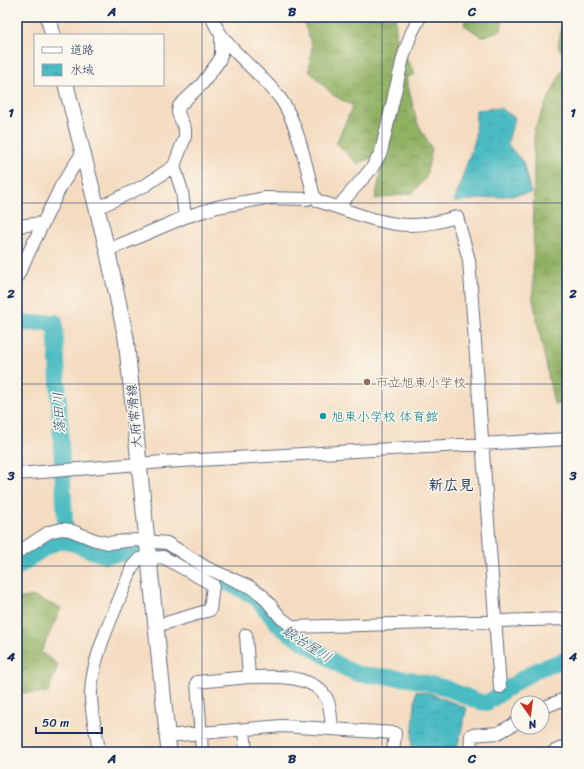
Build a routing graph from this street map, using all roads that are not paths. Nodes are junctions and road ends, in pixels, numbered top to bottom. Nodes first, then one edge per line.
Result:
1 (48, 17) edge
2 (212, 17) edge
3 (420, 17) edge
4 (53, 34) edge
5 (221, 34) junction
6 (66, 86) edge
7 (83, 152) junction
8 (174, 166) junction
9 (314, 196) junction
10 (338, 207) junction
11 (97, 208) junction
12 (184, 217) junction
13 (43, 223) junction
14 (17, 226) edge
15 (107, 249) junction
16 (17, 277) edge
17 (567, 439) edge
18 (483, 444) junction
19 (138, 464) junction
20 (17, 474) edge
21 (148, 550) junction
22 (17, 553) edge
23 (567, 619) edge
24 (494, 622) junction
25 (156, 626) junction
26 (246, 634) dead end
27 (249, 677) junction
28 (500, 687) dead end
29 (567, 698) edge
30 (550, 705) edge
31 (510, 726) edge
32 (332, 729) junction
33 (244, 730) junction
34 (200, 734) junction
35 (167, 736) junction
36 (567, 745) edge
37 (99, 752) edge
38 (169, 752) edge
39 (202, 752) edge
40 (246, 752) edge
41 (393, 752) edge
42 (470, 752) edge
43 (553, 752) edge

1 - 4 main road
2 - 5 street
3 - 10 street
5 - 8 street
5 - 9 street
6 - 7 main road, 大府常滑線
7 - 11 main road, 大府常滑線
7 - 13 street
8 - 11 street
8 - 12 street
9 - 10 street
9 - 12 street
10 - 18 street
11 - 15 main road, 大府常滑線
12 - 15 street
13 - 14 street
13 - 16 street
15 - 19 main road, 大府常滑線
17 - 18 street
18 - 19 street
18 - 24 street
19 - 20 street
19 - 21 main road, 大府常滑線
21 - 22 street
21 - 24 street
21 - 25 main road, 大府常滑線
21 - 25 street
21 - 37 street
23 - 24 street
24 - 28 street
25 - 35 main road, 大府常滑線
26 - 27 street
27 - 32 street
27 - 34 street
29 - 30 street
31 - 42 street
32 - 33 street
32 - 41 street
33 - 34 street
33 - 40 street
34 - 35 street
34 - 39 street
35 - 38 main road, 大府常滑線
36 - 43 street

